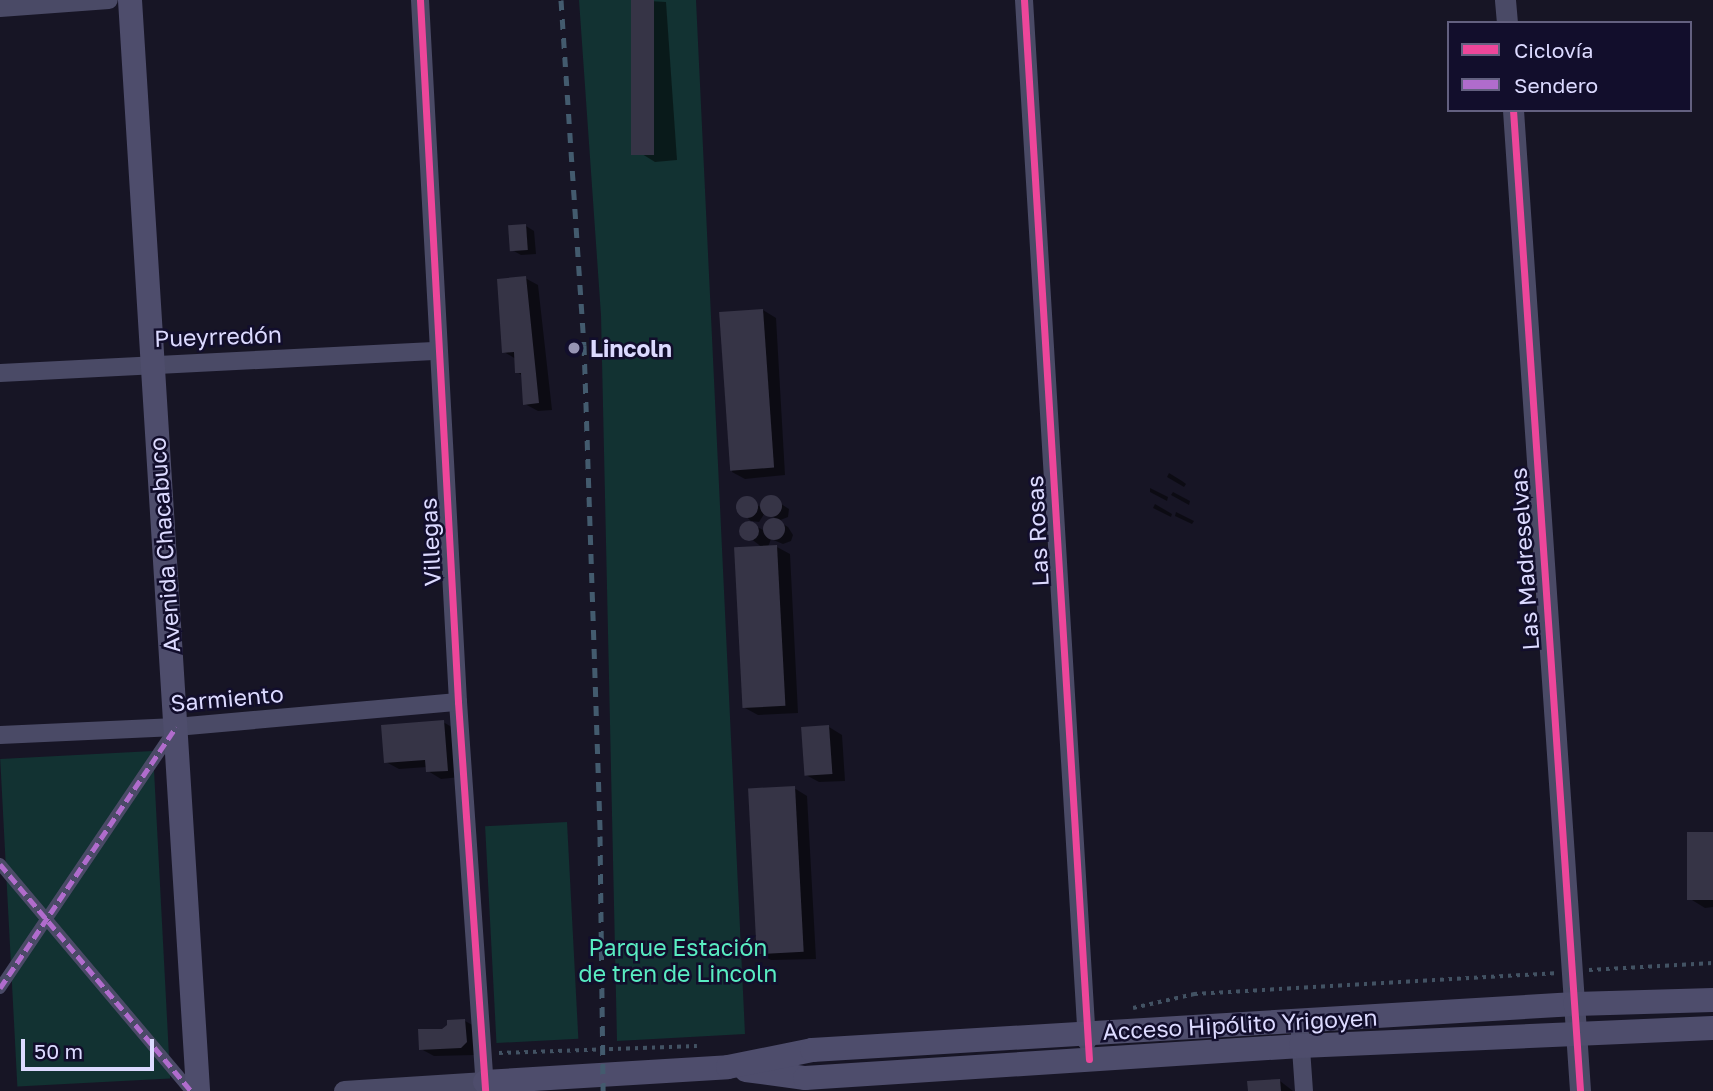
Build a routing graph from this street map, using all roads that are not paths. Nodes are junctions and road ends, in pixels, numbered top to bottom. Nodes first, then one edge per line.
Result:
1 (108, 0) edge
2 (130, 0) edge
3 (420, 0) edge
4 (1024, 0) edge
5 (1505, 0) edge
6 (0, 8) edge
7 (1507, 21) edge
8 (1513, 112) edge
9 (438, 351) junction
10 (153, 363) junction
11 (0, 373) edge
12 (458, 702) junction
13 (176, 727) junction
14 (0, 735) edge
15 (0, 864) edge
16 (46, 920) junction
17 (0, 988) edge
18 (1713, 1000) edge
19 (1575, 1004) junction
20 (1300, 1020) junction
21 (1713, 1028) edge
22 (1086, 1033) junction
23 (1576, 1034) junction
24 (1301, 1046) junction
25 (1090, 1059) junction
26 (728, 1067) junction
27 (485, 1087) edge
28 (191, 1091) edge
29 (198, 1091) edge
30 (344, 1091) edge
31 (1304, 1091) edge
32 (1580, 1091) edge

1 - 6 street
2 - 10 main road, Avenida Chacabuco
3 - 9 street, Villegas
4 - 22 street, Las Rosas
5 - 7 street
8 - 19 street, Las Madreselvas
9 - 10 street, Pueyrredón
9 - 12 street, Villegas
10 - 11 street, Pueyrredón
10 - 13 main road, Avenida Chacabuco
12 - 13 street, Sarmiento
12 - 27 street, Villegas
13 - 14 street, Sarmiento
13 - 16 street
13 - 29 main road, Avenida Chacabuco
15 - 16 street
16 - 17 street
16 - 28 street
18 - 19 main road, Acceso Hipólito Yrigoyen
19 - 20 main road, Acceso Hipólito Yrigoyen
19 - 23 street, Las Madreselvas
20 - 22 main road, Acceso Hipólito Yrigoyen
20 - 24 street
21 - 23 main road, Acceso Hipólito Yrigoyen
22 - 25 street, Las Rosas
22 - 26 main road, Acceso Hipólito Yrigoyen
23 - 24 main road, Acceso Hipólito Yrigoyen
23 - 32 street, Las Madreselvas
24 - 25 main road, Acceso Hipólito Yrigoyen
24 - 31 street
25 - 26 main road, Acceso Hipólito Yrigoyen
26 - 27 main road, Acceso Hipólito Yrigoyen
27 - 30 street

